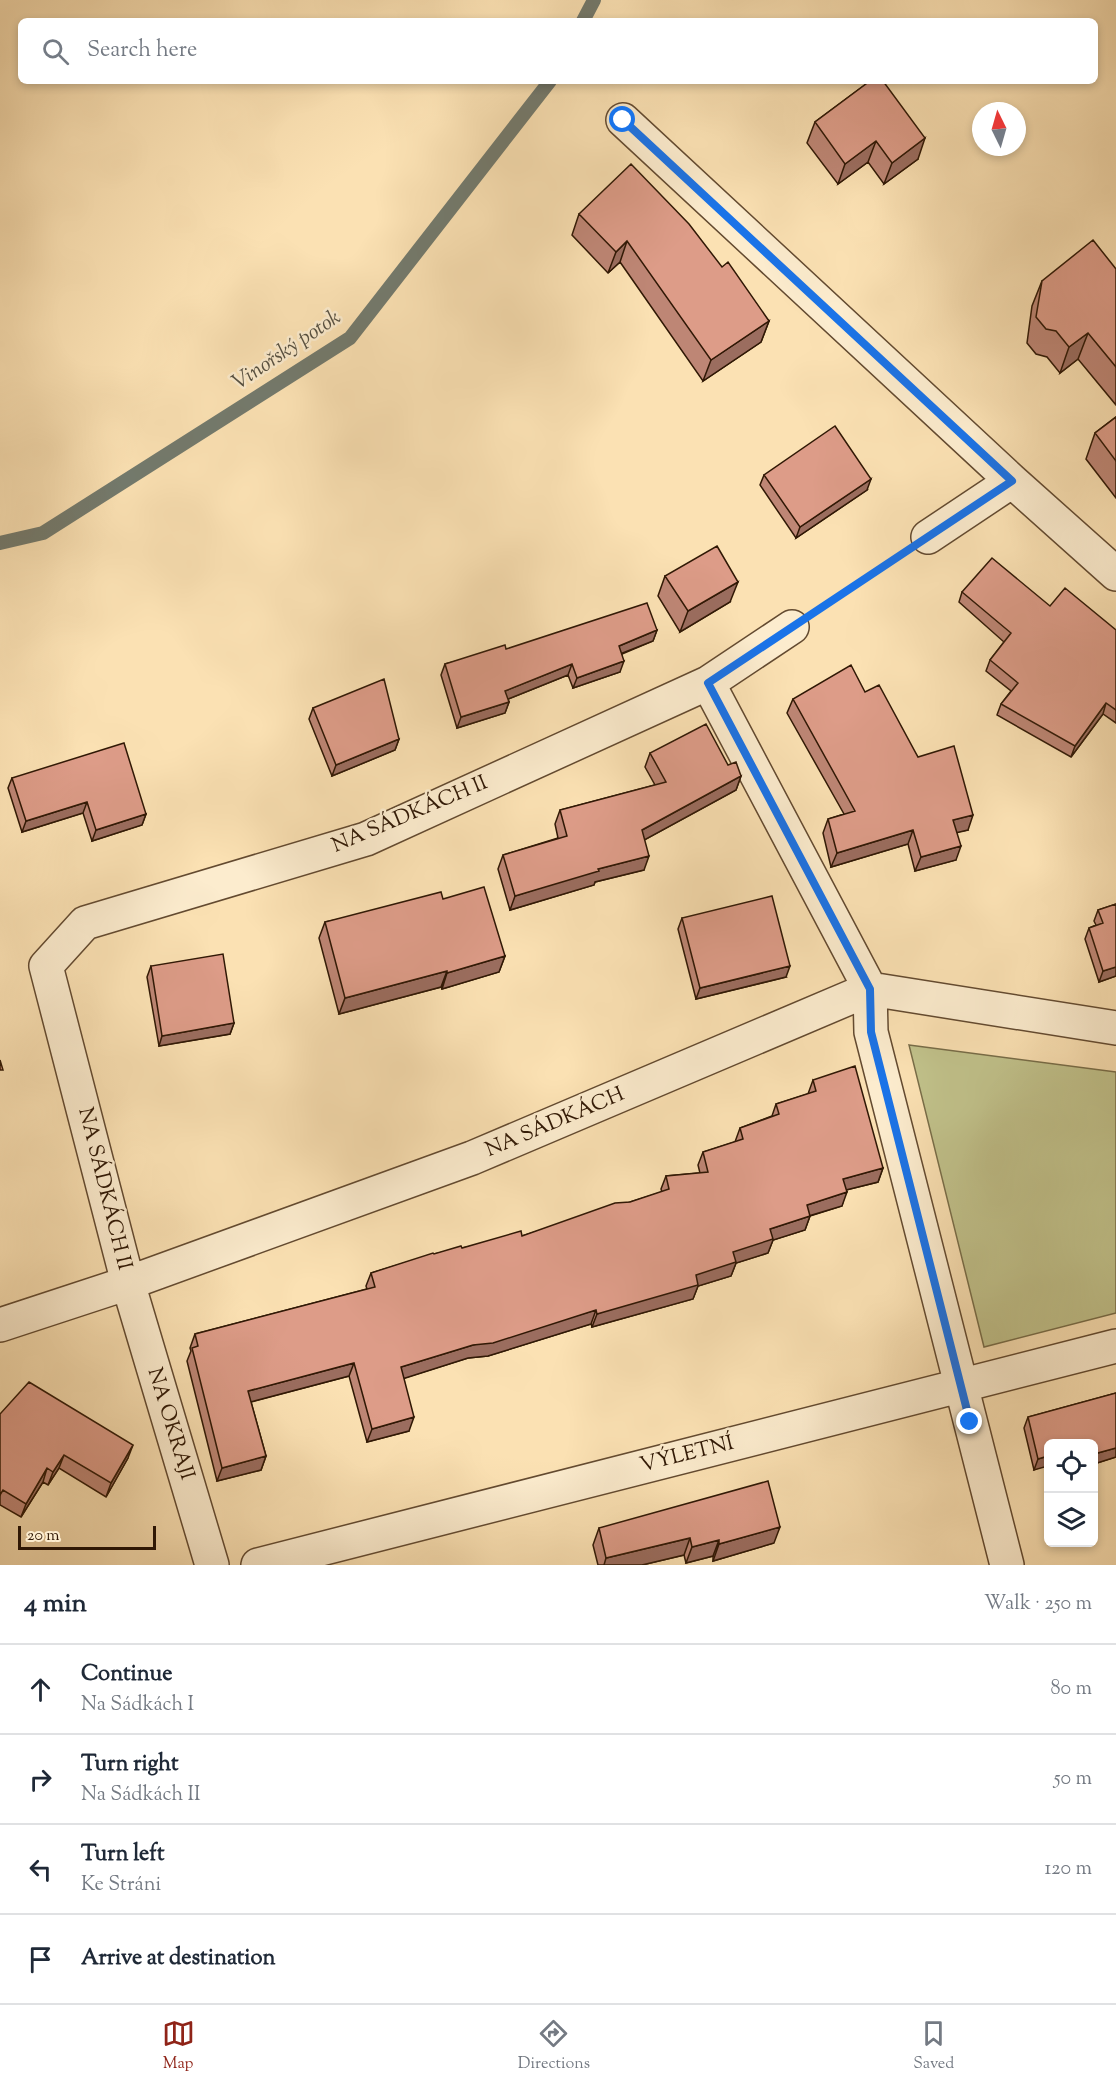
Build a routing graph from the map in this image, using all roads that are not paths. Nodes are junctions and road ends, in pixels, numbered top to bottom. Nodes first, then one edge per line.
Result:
1 (623, 120) dead end
2 (1012, 481) junction
3 (928, 537) road end
4 (1116, 574) edge
5 (792, 627) road end
6 (708, 683) junction
7 (870, 989) junction
8 (1116, 1028) edge
9 (128, 1283) junction
10 (0, 1325) edge
11 (1116, 1346) edge
12 (961, 1384) junction
13 (212, 1565) edge
14 (258, 1565) edge
15 (1007, 1565) edge

1 - 2 street
2 - 3 street
2 - 4 street
5 - 6 street, NA SÁDKÁCH II
6 - 7 street
6 - 9 street, NA SÁDKÁCH II
7 - 8 street
7 - 9 street, NA SÁDKÁCH
7 - 12 street
9 - 10 street, NA SÁDKÁCH
9 - 13 street, NA OKRAJI
11 - 12 street, VÝLETNÍ
12 - 14 street, VÝLETNÍ
12 - 15 street

